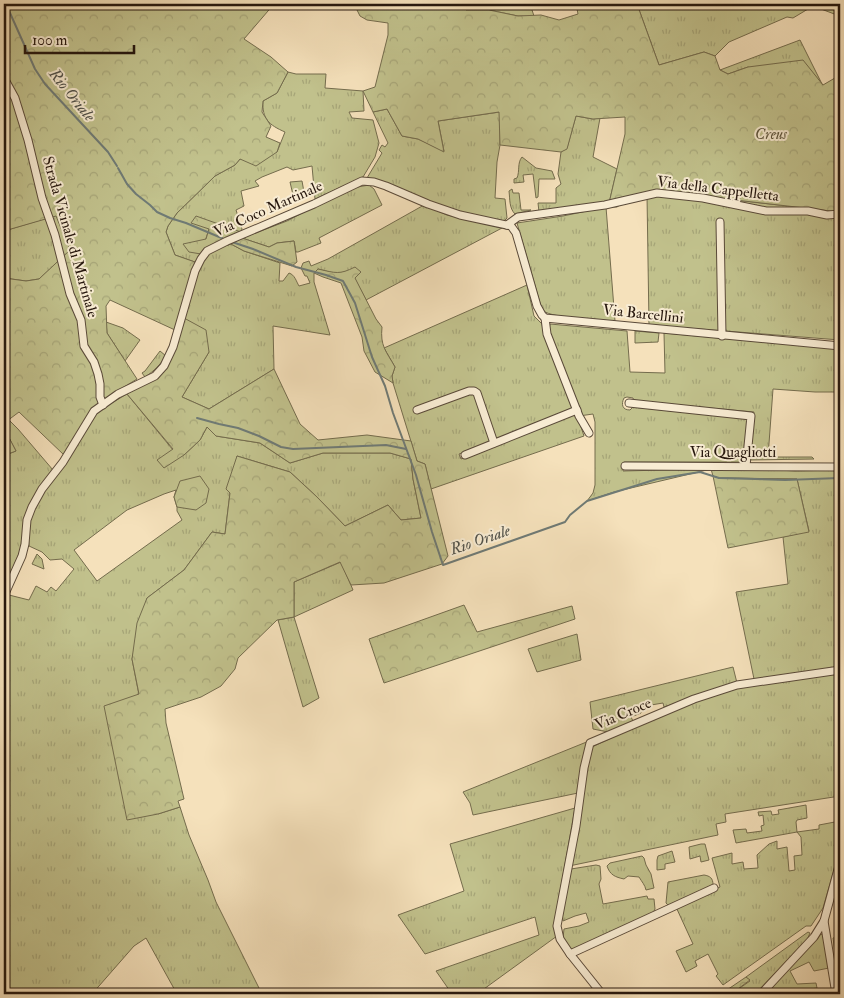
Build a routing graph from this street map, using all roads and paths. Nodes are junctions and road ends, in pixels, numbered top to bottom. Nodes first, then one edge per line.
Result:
1 (4, 78) edge
2 (840, 214) edge
3 (720, 222) dead end
4 (507, 225) junction
5 (546, 318) junction
6 (722, 336) junction
7 (840, 346) edge
8 (629, 403) dead end
9 (103, 405) junction
10 (417, 410) dead end
11 (577, 410) junction
12 (589, 433) dead end
13 (494, 443) junction
14 (465, 455) dead end
15 (625, 466) dead end
16 (746, 466) junction
17 (840, 467) edge
18 (4, 596) edge
19 (840, 670) edge
20 (840, 862) edge
21 (714, 888) dead end
22 (824, 921) junction
23 (570, 954) junction
24 (602, 994) edge
25 (762, 994) edge
26 (836, 994) edge

1 - 9 street, Strada Vicinale di Martinale
2 - 4 street, Via della Cappelletta
3 - 6 street
4 - 5 street
4 - 9 street, Via Coco Martinale
5 - 6 street, Via Barcellini
5 - 11 street
6 - 7 street, Via Barcellini
8 - 16 street
9 - 18 street, Via Coco Martinale
10 - 13 street
11 - 12 street
11 - 13 street
13 - 14 street
15 - 16 street, Via Quagliotti
16 - 17 street, Via Quagliotti
19 - 23 street, Via Croce
20 - 22 street
21 - 23 street
22 - 25 street
22 - 26 street
23 - 24 street, Via Croce

